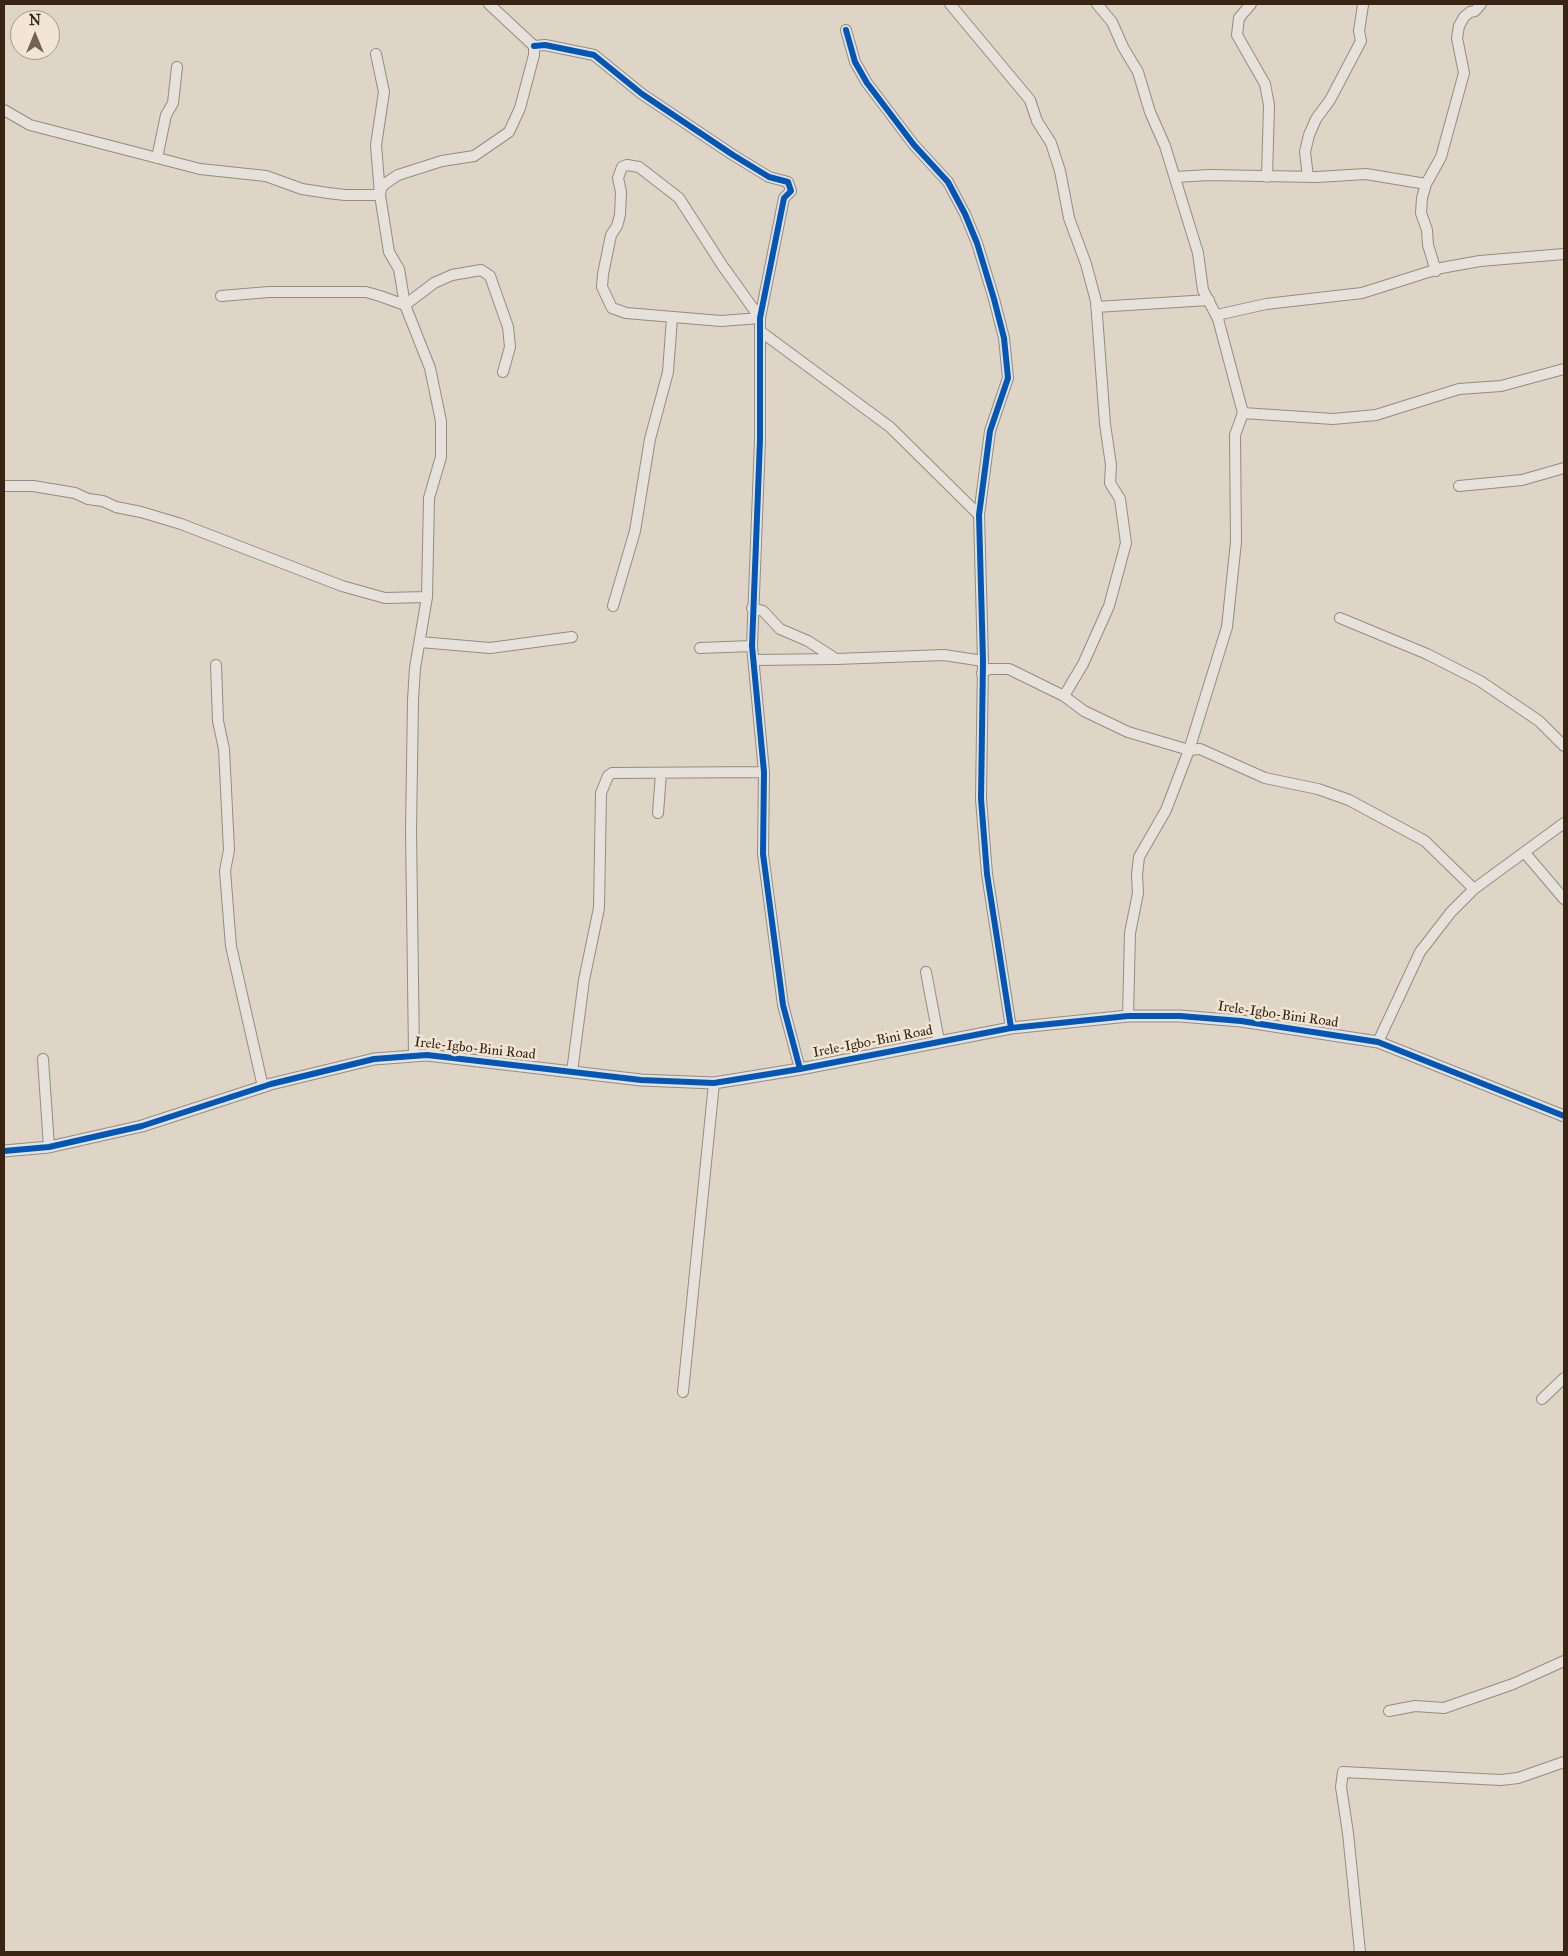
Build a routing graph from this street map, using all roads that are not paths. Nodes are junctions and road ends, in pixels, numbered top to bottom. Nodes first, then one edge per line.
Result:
1 (488, 4) edge
2 (950, 4) edge
3 (1097, 4) edge
4 (1251, 4) edge
5 (1480, 4) edge
6 (1363, 5) edge
7 (846, 30) dead end
8 (534, 46) junction
9 (376, 54) dead end
10 (177, 67) dead end
11 (4, 110) edge
12 (157, 158) junction
13 (1176, 177) junction
14 (1267, 177) junction
15 (1308, 177) junction
16 (1426, 184) junction
17 (380, 194) junction
18 (1564, 254) edge
19 (1436, 271) junction
20 (221, 296) dead end
21 (1208, 300) junction
22 (405, 305) junction
23 (1096, 307) junction
24 (1217, 315) junction
25 (672, 318) junction
26 (760, 318) junction
27 (760, 331) junction
28 (1564, 369) edge
29 (503, 372) dead end
30 (1243, 413) junction
31 (1564, 468) edge
32 (4, 486) edge
33 (1459, 486) dead end
34 (979, 515) junction
35 (427, 597) junction
36 (613, 606) dead end
37 (752, 608) junction
38 (1340, 618) dead end
39 (572, 637) dead end
40 (420, 642) junction
41 (752, 646) junction
42 (700, 648) dead end
43 (836, 659) junction
44 (754, 660) junction
45 (983, 661) junction
46 (216, 665) dead end
47 (982, 673) junction
48 (1064, 696) junction
49 (1564, 746) edge
50 (1189, 750) junction
51 (764, 772) junction
52 (661, 773) junction
53 (658, 813) dead end
54 (1564, 823) edge
55 (1525, 853) junction
56 (1474, 889) junction
57 (1564, 899) edge
58 (926, 972) dead end
59 (1128, 1016) junction
60 (1011, 1028) junction
61 (939, 1041) junction
62 (1378, 1042) junction
63 (414, 1054) junction
64 (43, 1059) dead end
65 (800, 1069) junction
66 (572, 1072) junction
67 (714, 1083) junction
68 (263, 1087) junction
69 (1564, 1116) edge
70 (49, 1147) junction
71 (4, 1151) edge
72 (1564, 1378) edge
73 (683, 1392) dead end
74 (1542, 1399) dead end
75 (1564, 1660) edge
76 (1389, 1711) dead end
77 (1564, 1762) edge
78 (1360, 1952) edge

1 - 8 street
2 - 23 street
3 - 13 street
4 - 14 street
5 - 16 street
6 - 15 street
7 - 34 street
8 - 17 street
8 - 26 street
9 - 17 street
10 - 12 street
11 - 12 street
12 - 17 street
13 - 14 street
13 - 21 street
14 - 15 street
15 - 16 street
16 - 19 street
17 - 22 street
18 - 19 street
19 - 24 street
20 - 22 street
21 - 23 street
21 - 24 street
22 - 29 street
22 - 35 street
23 - 48 street
24 - 30 street
25 - 26 street
25 - 26 street
25 - 36 street
26 - 27 street
27 - 34 street
27 - 37 street
28 - 30 street
30 - 50 street
31 - 33 street
32 - 35 street
34 - 45 street
35 - 40 street
37 - 41 street
37 - 43 street
38 - 49 street
39 - 40 street
40 - 63 street
41 - 42 street
41 - 44 street
43 - 44 street
43 - 45 street
44 - 51 street
45 - 47 street
46 - 68 street
47 - 48 street
47 - 60 street
48 - 50 street
50 - 56 street
50 - 59 street
51 - 52 street
51 - 65 street
52 - 53 street
52 - 66 street
54 - 55 street
55 - 56 street
55 - 57 street
56 - 62 street
58 - 61 street
59 - 60 street, Irele-Igbo-Bini Road
59 - 62 street, Irele-Igbo-Bini Road
60 - 61 street, Irele-Igbo-Bini Road
61 - 65 street, Irele-Igbo-Bini Road
62 - 69 street, Irele-Igbo-Bini Road
63 - 66 street, Irele-Igbo-Bini Road
63 - 68 street, Irele-Igbo-Bini Road
64 - 70 street
65 - 67 street, Irele-Igbo-Bini Road
66 - 67 street, Irele-Igbo-Bini Road
67 - 73 street
68 - 70 street, Irele-Igbo-Bini Road
70 - 71 street, Irele-Igbo-Bini Road
72 - 74 street
75 - 76 street
77 - 78 street

